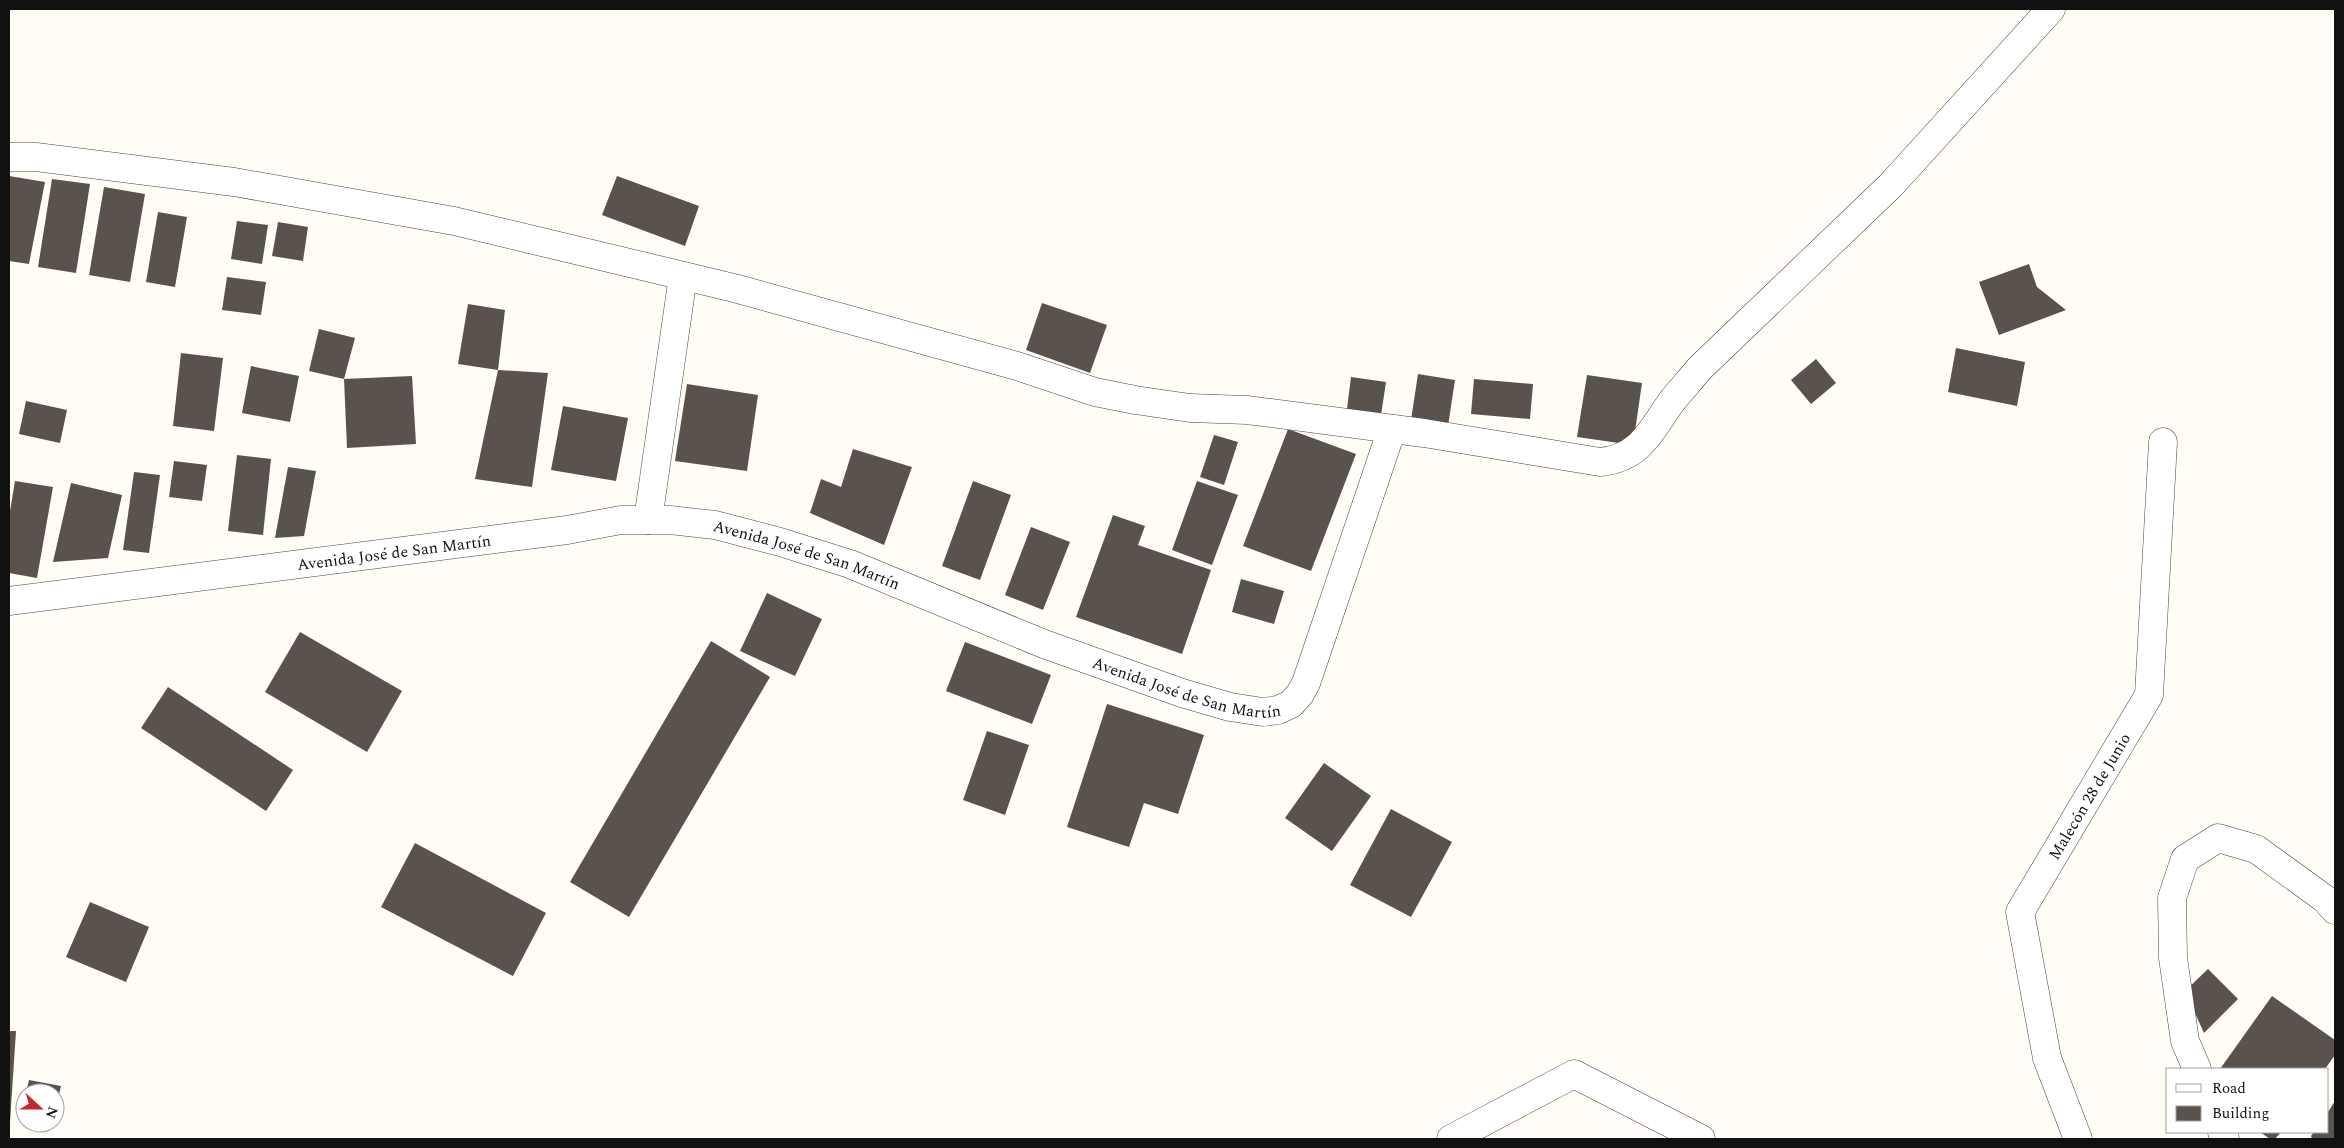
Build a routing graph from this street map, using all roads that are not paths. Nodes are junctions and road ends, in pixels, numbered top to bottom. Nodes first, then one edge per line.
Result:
1 (2051, 9) edge
2 (9, 157) edge
3 (683, 276) junction
4 (1392, 429) junction
5 (2163, 442) dead end
6 (648, 520) junction
7 (9, 601) edge
8 (2335, 910) edge
9 (2196, 1068) edge
10 (1451, 1139) edge
11 (1701, 1139) edge
12 (2078, 1139) edge

1 - 4 street
2 - 3 street
3 - 4 street
3 - 6 street
4 - 6 street, Avenida José de San Martín
5 - 12 street, Malecón 28 de Junio
6 - 7 street, Avenida José de San Martín
8 - 9 street
10 - 11 street

